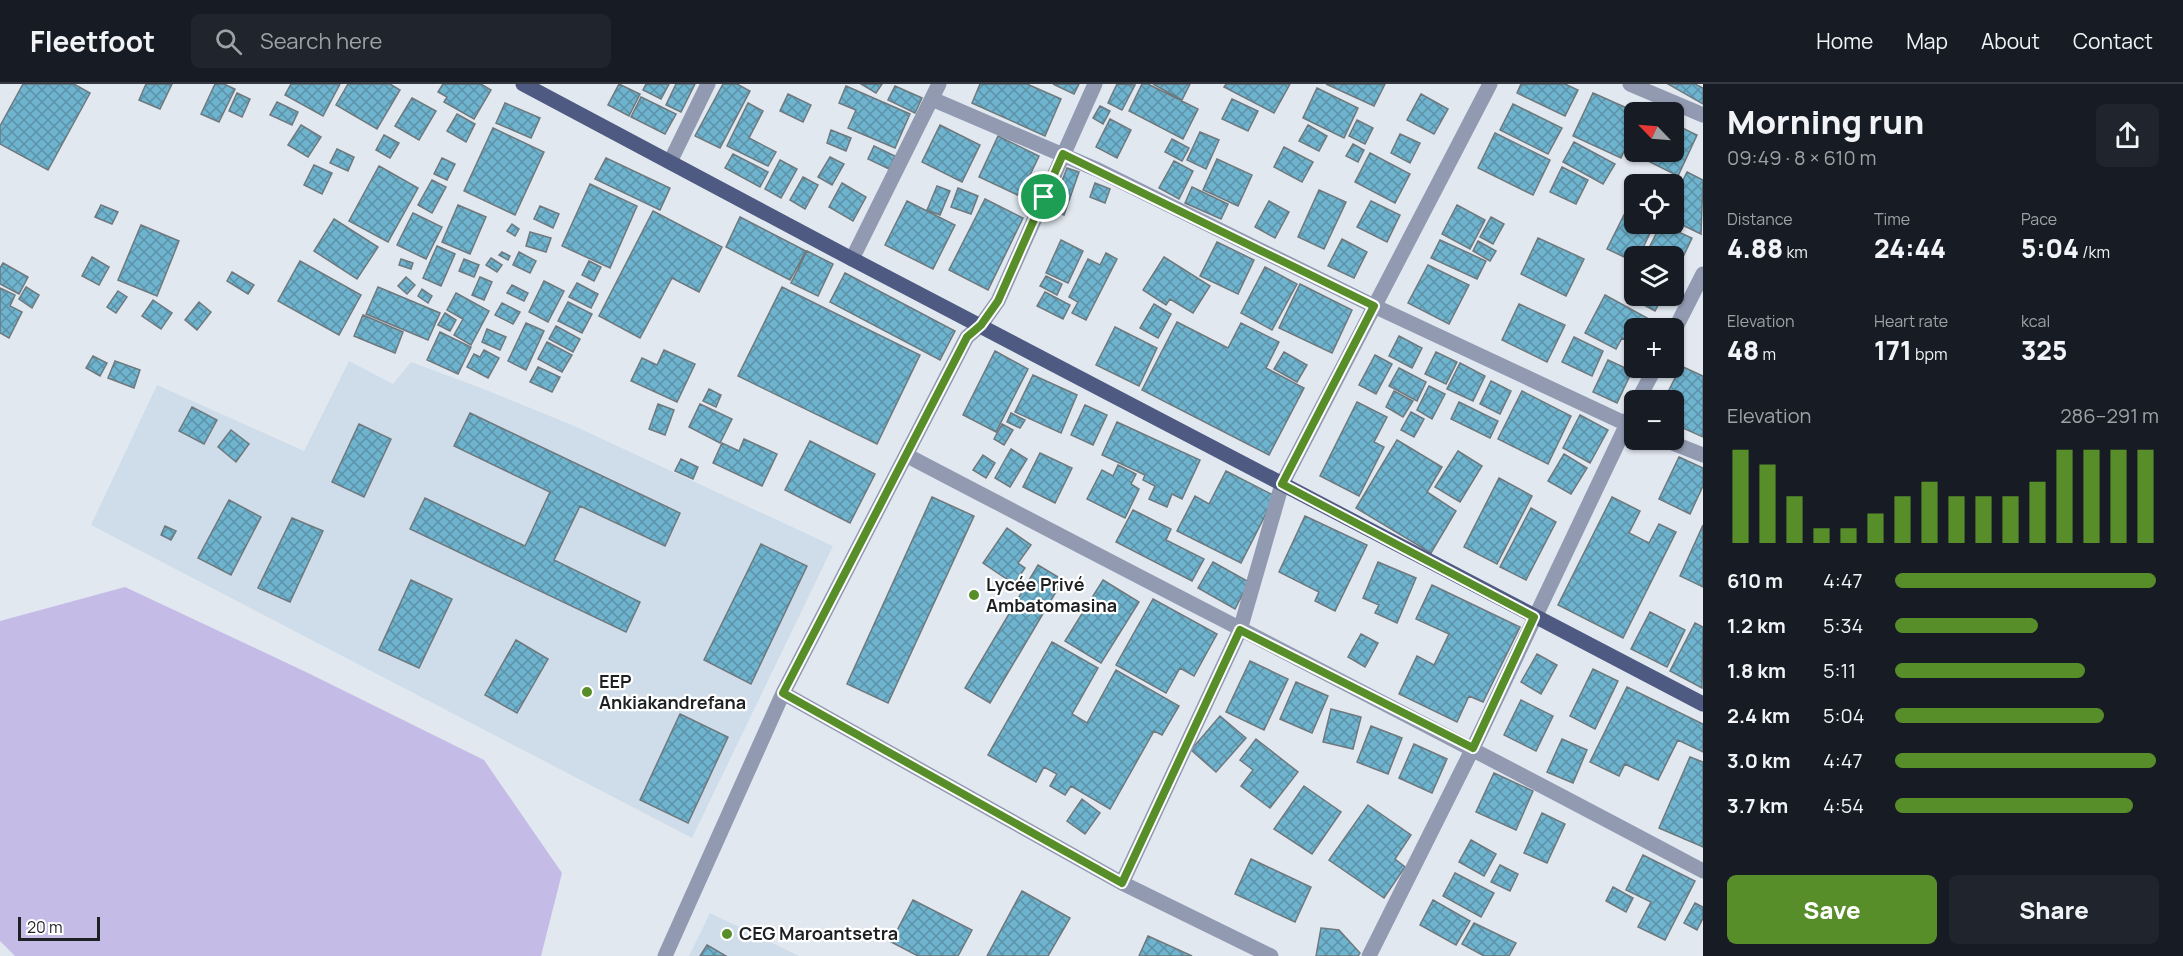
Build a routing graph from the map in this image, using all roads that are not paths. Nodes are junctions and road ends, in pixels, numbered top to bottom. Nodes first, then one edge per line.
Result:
1 (523, 84) edge
2 (708, 84) edge
3 (939, 84) edge
4 (1095, 84) edge
5 (1490, 84) edge
6 (1630, 84) edge
7 (932, 99) junction
8 (1703, 115) edge
9 (1063, 154) junction
10 (670, 162) junction
11 (852, 259) junction
12 (1703, 274) edge
13 (1374, 306) junction
14 (1681, 318) edge
15 (981, 325) junction
16 (1624, 423) edge
17 (1624, 440) edge
18 (1684, 448) edge
19 (906, 455) junction
20 (1703, 455) edge
21 (1282, 484) junction
22 (1534, 617) junction
23 (1240, 630) junction
24 (783, 693) junction
25 (1703, 704) edge
26 (1473, 748) junction
27 (1703, 871) edge
28 (1122, 883) junction
29 (665, 956) edge
30 (1271, 956) edge
31 (1370, 956) edge

1 - 10 main road
2 - 10 street
3 - 7 street
4 - 9 street
5 - 13 street
6 - 8 street
7 - 9 street
7 - 11 street
9 - 13 street
9 - 15 street
10 - 11 main road
11 - 15 main road
12 - 14 street
13 - 16 street
13 - 21 street
15 - 19 street
15 - 21 main road
17 - 22 street
18 - 20 street
19 - 23 street
19 - 24 street
21 - 22 main road
21 - 23 street
22 - 25 main road
22 - 26 street
23 - 26 street
23 - 28 street
24 - 28 street
24 - 29 street
26 - 27 street
26 - 31 street
28 - 30 street

